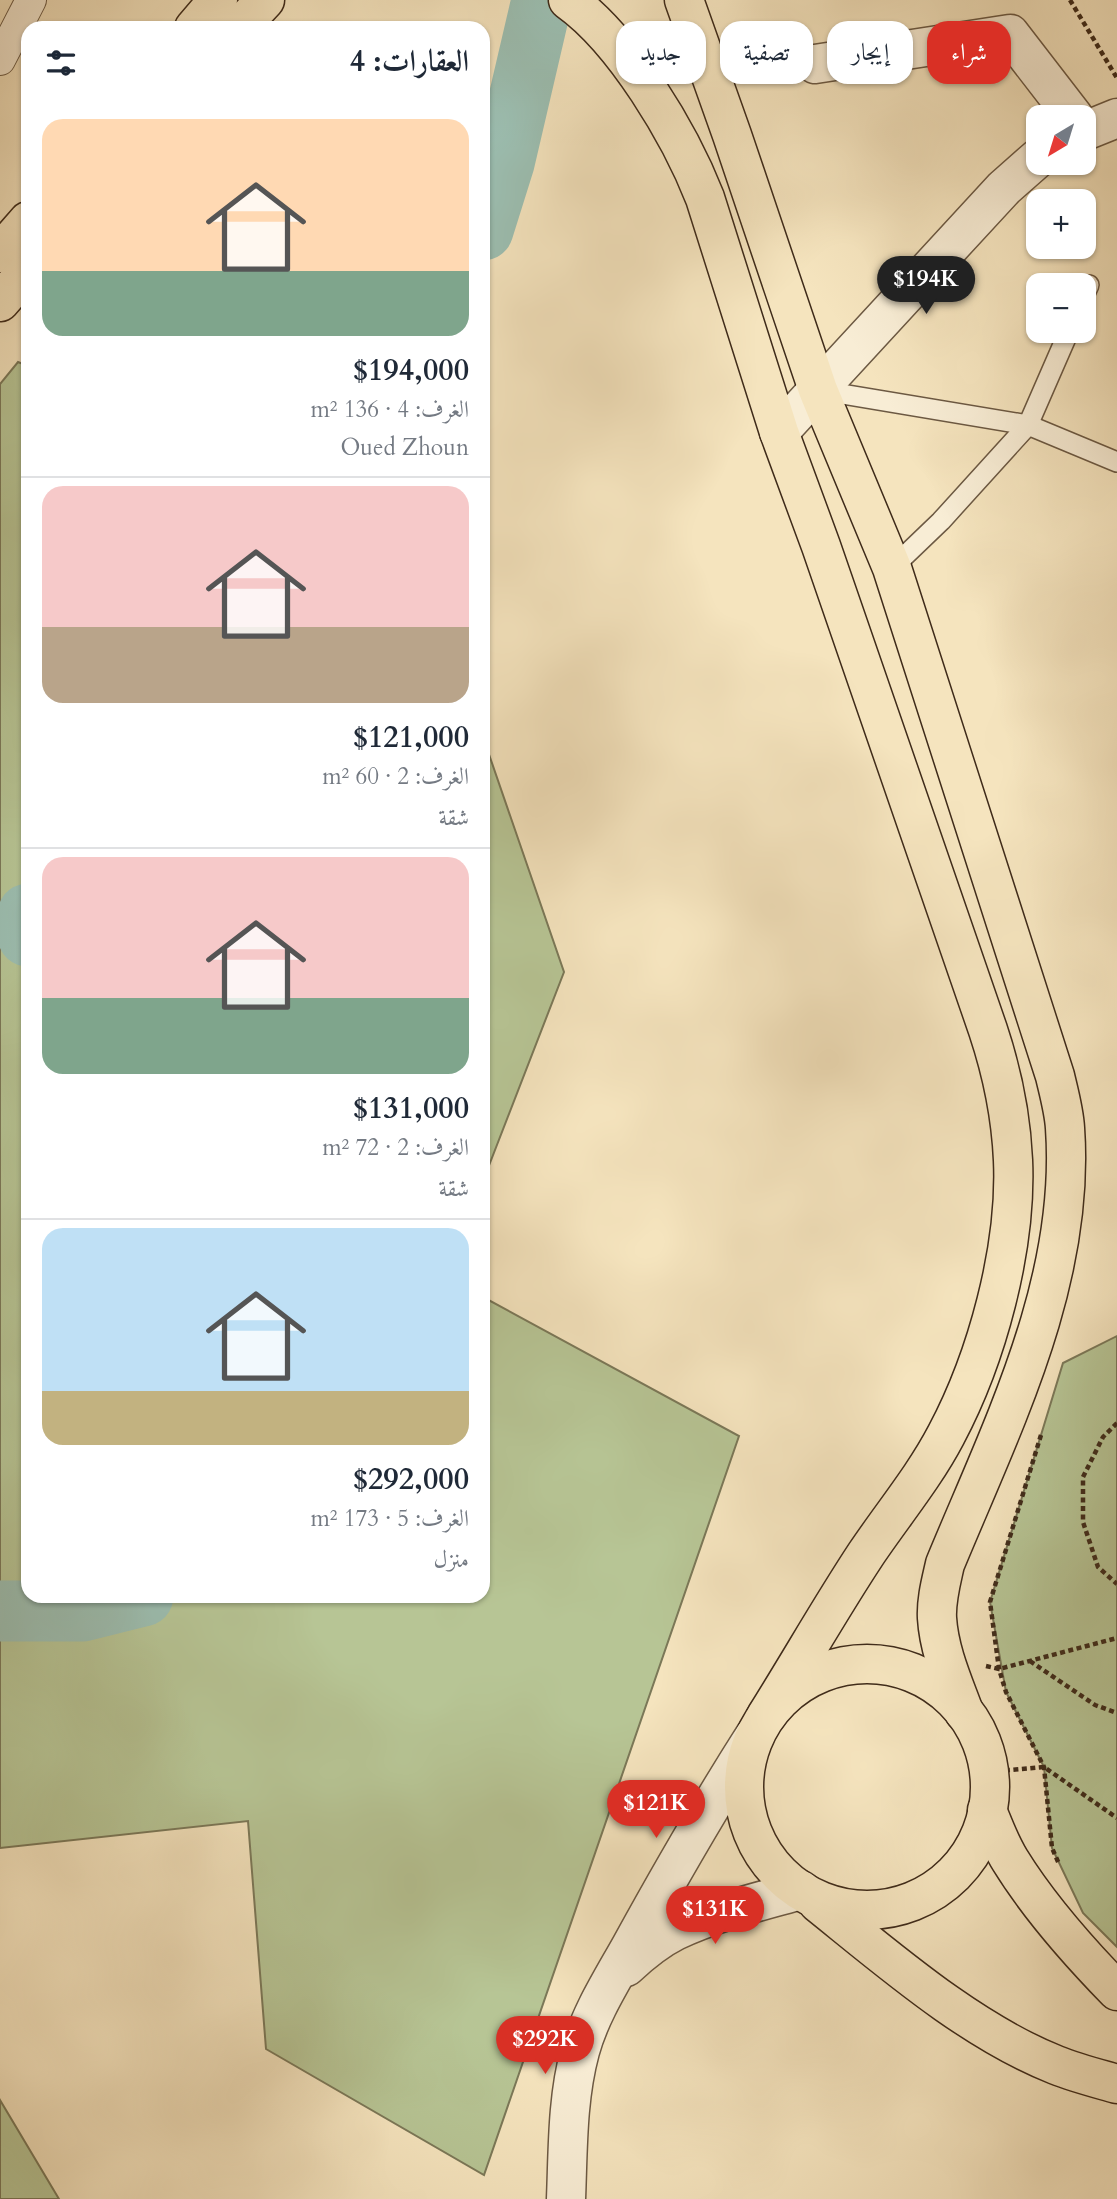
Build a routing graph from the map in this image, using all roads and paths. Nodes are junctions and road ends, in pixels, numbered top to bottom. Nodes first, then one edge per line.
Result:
1 (31, 0) edge
2 (218, 0) edge
3 (265, 0) edge
4 (568, 0) edge
5 (684, 0) edge
6 (1070, 0) edge
7 (200, 21) edge
8 (246, 21) edge
9 (0, 60) edge
10 (815, 64) joint
11 (1117, 78) edge
12 (713, 82) junction
13 (1071, 105) edge
14 (1026, 168) edge
15 (21, 229) edge
16 (0, 253) edge
17 (1064, 343) edge
18 (818, 390) junction
19 (1028, 425) junction
20 (779, 432) junction
21 (1117, 462) edge
22 (892, 568) junction
23 (1117, 1423) edge
24 (1117, 1584) edge
25 (1117, 1637) edge
26 (943, 1653) junction
27 (1030, 1661) junction
28 (964, 1712) junction
29 (1117, 1713) edge
30 (761, 1726) junction
31 (988, 1772) junction
32 (987, 1810) junction
33 (1117, 1818) edge
34 (804, 1892) junction
35 (614, 1977) junction
36 (1117, 1991) edge
37 (1117, 2084) edge
38 (566, 2199) edge

1 - 9 street
2 - 7 main road
3 - 8 main road
4 - 20 main road
5 - 12 main road
6 - 11 path
10 - 12 path
10 - 13 street
12 - 18 main road
14 - 18 street
15 - 16 main road
17 - 19 lane
18 - 19 lane
18 - 20 street
18 - 22 main road
19 - 21 lane
19 - 22 lane
20 - 30 main road
22 - 26 main road
23 - 24 path
25 - 27 path
26 - 27 path
26 - 28 main road
27 - 29 path
28 - 30 main road
28 - 31 main road
30 - 34 main road
30 - 35 street
31 - 32 main road
31 - 33 path
32 - 34 main road
32 - 36 main road
34 - 35 street
34 - 37 main road
35 - 38 street

